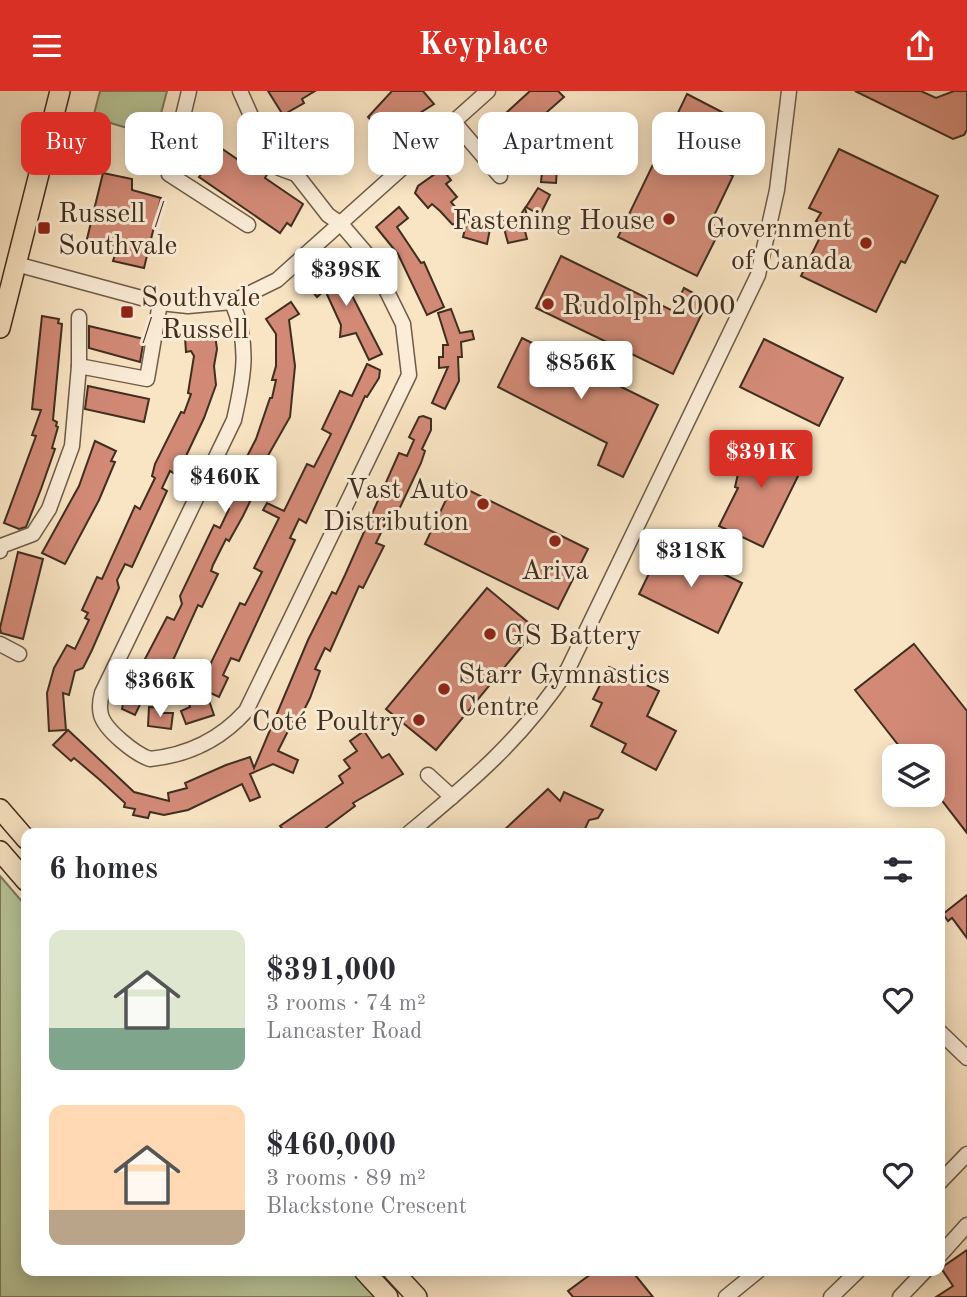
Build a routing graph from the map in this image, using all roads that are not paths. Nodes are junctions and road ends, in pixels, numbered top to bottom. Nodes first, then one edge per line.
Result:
1 (60, 91) edge
2 (189, 91) edge
3 (240, 91) edge
4 (254, 91) edge
5 (488, 91) edge
6 (789, 91) edge
7 (55, 112) edge
8 (250, 112) joint
9 (464, 113) edge
10 (464, 134) edge
11 (37, 175) edge
12 (297, 175) edge
13 (395, 175) edge
14 (500, 176) dead end
15 (341, 223) junction
16 (248, 225) dead end
17 (9, 276) edge
18 (232, 302) junction
19 (160, 303) junction
20 (79, 317) dead end
21 (0, 328) edge
22 (79, 366) junction
23 (0, 551) edge
24 (0, 644) edge
25 (19, 654) dead end
26 (428, 775) dead end
27 (450, 799) junction
28 (0, 809) edge
29 (407, 828) edge
30 (415, 828) edge
31 (21, 833) edge
32 (0, 851) edge
33 (21, 875) edge
34 (945, 1037) edge
35 (967, 1058) edge
36 (967, 1154) edge
37 (945, 1177) edge
38 (967, 1226) edge
39 (945, 1250) edge
40 (369, 1276) edge
41 (397, 1276) edge
42 (752, 1276) edge
43 (853, 1276) edge
44 (920, 1276) edge
45 (415, 1296) edge
46 (388, 1297) edge
47 (726, 1297) edge
48 (831, 1297) edge
49 (900, 1297) edge

1 - 7 main road
2 - 16 street
3 - 8 street
4 - 8 street
5 - 9 street
6 - 27 street
10 - 14 street
11 - 17 main road
12 - 15 street
13 - 15 street
15 - 18 street
15 - 18 street
17 - 19 street
17 - 21 main road
18 - 19 street
19 - 22 street
20 - 22 street
22 - 23 street
24 - 25 street
26 - 27 street
27 - 29 street
27 - 30 street
28 - 31 main road
32 - 33 main road
34 - 35 street
36 - 37 street
38 - 39 street
40 - 46 main road
41 - 45 main road
42 - 47 street
43 - 48 street
44 - 49 street

